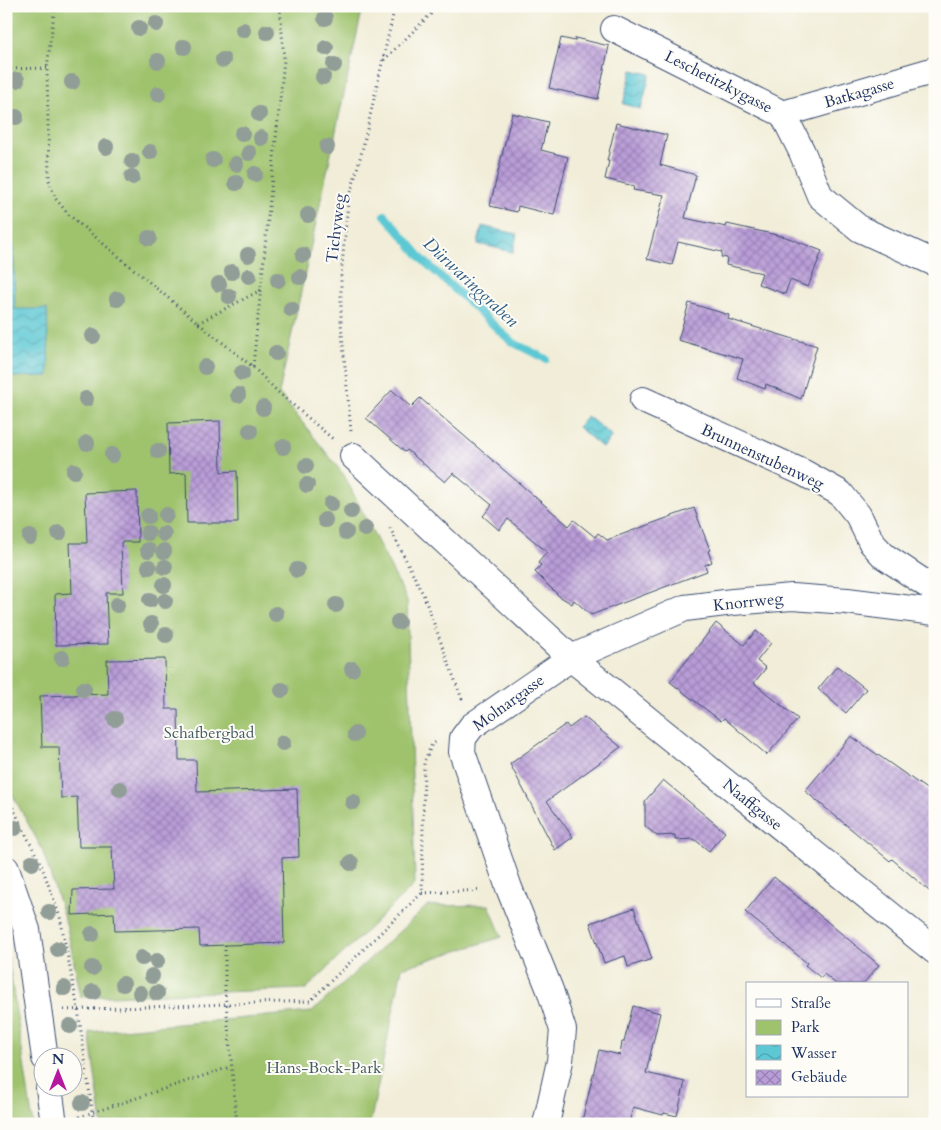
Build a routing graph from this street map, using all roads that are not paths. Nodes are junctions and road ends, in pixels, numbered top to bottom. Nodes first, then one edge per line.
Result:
1 (614, 29) dead end
2 (935, 70) edge
3 (783, 114) junction
4 (935, 263) edge
5 (642, 400) dead end
6 (353, 456) road end
7 (935, 590) edge
8 (935, 612) edge
9 (571, 658) junction
10 (6, 869) edge
11 (935, 951) edge
12 (44, 1048) edge
13 (54, 1098) edge
14 (64, 1121) edge
15 (546, 1124) edge

1 - 3 street, Leschetitzkygasse
2 - 3 street, Batkagasse
3 - 4 street, Leschetitzkygasse
5 - 7 street, Brunnenstubenweg
6 - 9 street
8 - 9 street, Knorrweg
9 - 11 street, Naaffgasse
9 - 15 street, Molnargasse
10 - 12 street
13 - 14 street

